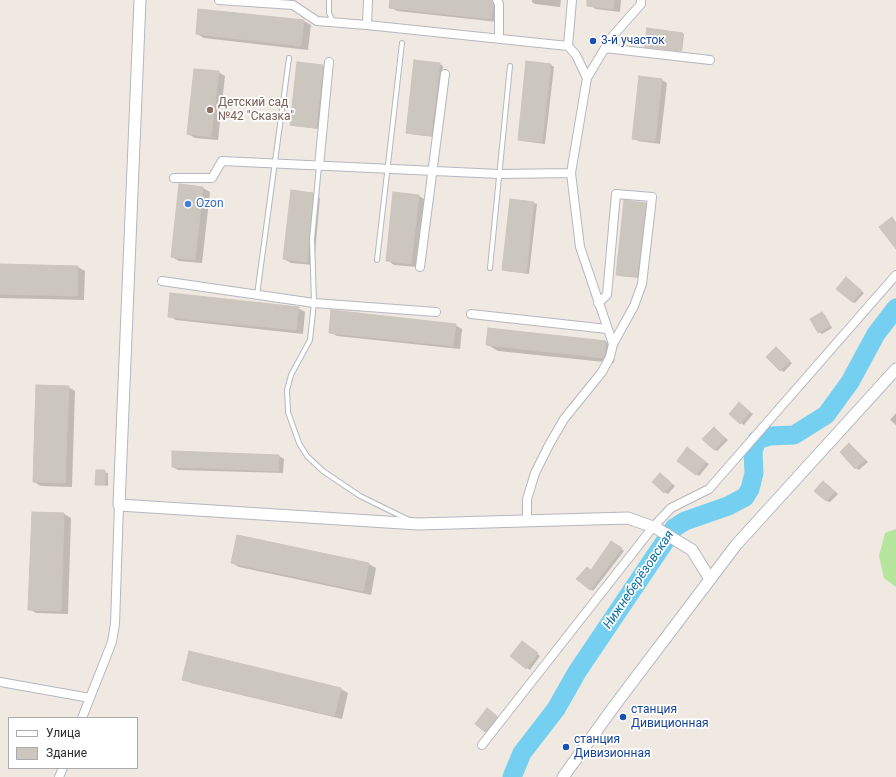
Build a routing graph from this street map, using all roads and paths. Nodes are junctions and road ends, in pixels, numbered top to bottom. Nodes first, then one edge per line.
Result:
1 (140, 0) edge
2 (219, 0) edge
3 (228, 0) edge
4 (329, 0) edge
5 (368, 0) edge
6 (497, 0) edge
7 (572, 0) edge
8 (641, 0) edge
9 (259, 1) edge
10 (333, 22) junction
11 (367, 25) junction
12 (499, 39) junction
13 (402, 43) dead end
14 (568, 46) junction
15 (605, 48) junction
16 (289, 58) dead end
17 (710, 60) dead end
18 (329, 62) dead end
19 (510, 66) dead end
20 (445, 74) dead end
21 (587, 78) junction
22 (274, 164) junction
23 (319, 166) junction
24 (387, 169) junction
25 (432, 171) junction
26 (571, 173) junction
27 (499, 174) junction
28 (174, 178) dead end
29 (377, 260) dead end
30 (420, 267) dead end
31 (490, 268) dead end
32 (896, 275) edge
33 (162, 281) dead end
34 (257, 295) junction
35 (314, 303) junction
36 (598, 303) junction
37 (436, 312) dead end
38 (471, 314) dead end
39 (608, 329) junction
40 (613, 344) junction
41 (896, 369) edge
42 (119, 505) junction
43 (528, 522) junction
44 (418, 524) junction
45 (653, 527) junction
46 (710, 579) junction
47 (0, 682) edge
48 (90, 698) junction
49 (82, 717) edge
50 (482, 745) dead end
51 (563, 777) edge

1 - 42 street
2 - 3 street
3 - 9 street
4 - 10 lane
5 - 11 street
6 - 12 street
7 - 14 street
8 - 15 street
9 - 10 street
10 - 11 street
11 - 12 street
12 - 14 street
13 - 24 lane
14 - 21 street
15 - 17 street
15 - 21 street
16 - 22 lane
18 - 23 street
19 - 27 lane
20 - 25 street
21 - 26 street
22 - 23 street
22 - 28 street
22 - 34 lane
23 - 24 street
23 - 35 lane
24 - 25 street
24 - 29 lane
25 - 27 street
25 - 30 street
26 - 27 street
26 - 36 street
27 - 31 lane
32 - 45 street
33 - 34 street
34 - 35 street
35 - 37 street
35 - 44 lane
36 - 39 street
36 - 40 street
38 - 39 street
39 - 40 street
40 - 43 street
41 - 46 street
42 - 44 street
42 - 48 street
43 - 44 street
43 - 45 street
45 - 46 street
45 - 50 street
46 - 51 street
47 - 48 street
48 - 49 street

